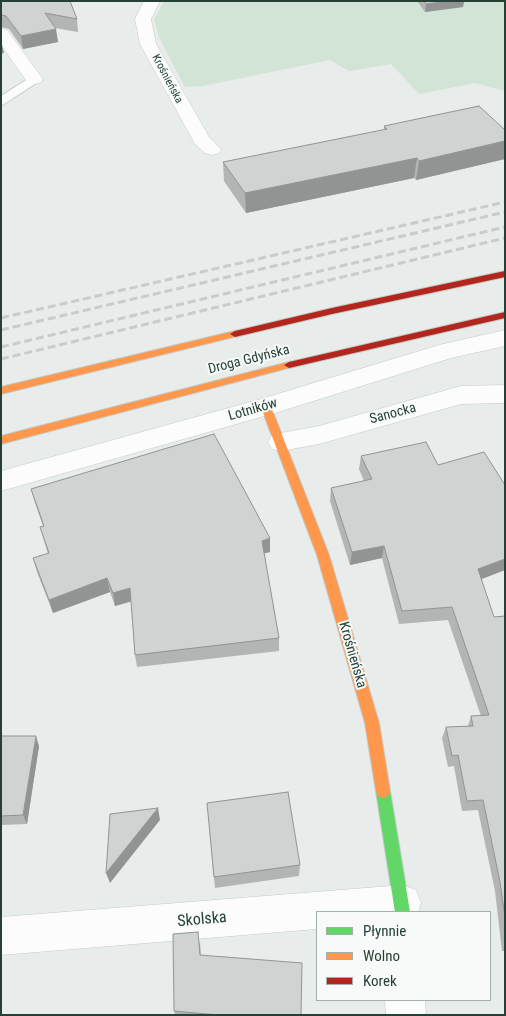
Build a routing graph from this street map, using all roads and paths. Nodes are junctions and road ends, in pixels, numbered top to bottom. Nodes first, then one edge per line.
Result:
1 (152, 1) edge
2 (1, 33) edge
3 (34, 79) joint
4 (1, 102) edge
5 (212, 149) dead end
6 (505, 274) edge
7 (505, 315) edge
8 (505, 338) edge
9 (1, 391) edge
10 (505, 394) edge
11 (266, 407) junction
12 (1, 440) edge
13 (281, 442) junction
14 (1, 481) edge
15 (403, 907) edge
16 (348, 911) edge
17 (316, 913) edge
18 (1, 936) edge
19 (405, 1001) edge
20 (406, 1015) edge

1 - 5 street, Krośnieńska
2 - 3 street
3 - 4 lane
6 - 9 main road, Droga Gdyńska
7 - 12 main road, Droga Gdyńska
8 - 11 street, Lotników
10 - 13 street, Sanocka
11 - 13 main road, Krośnieńska
11 - 14 street, Lotników
13 - 15 main road, Krośnieńska
15 - 16 street, Skolska
17 - 18 street, Skolska
19 - 20 street

